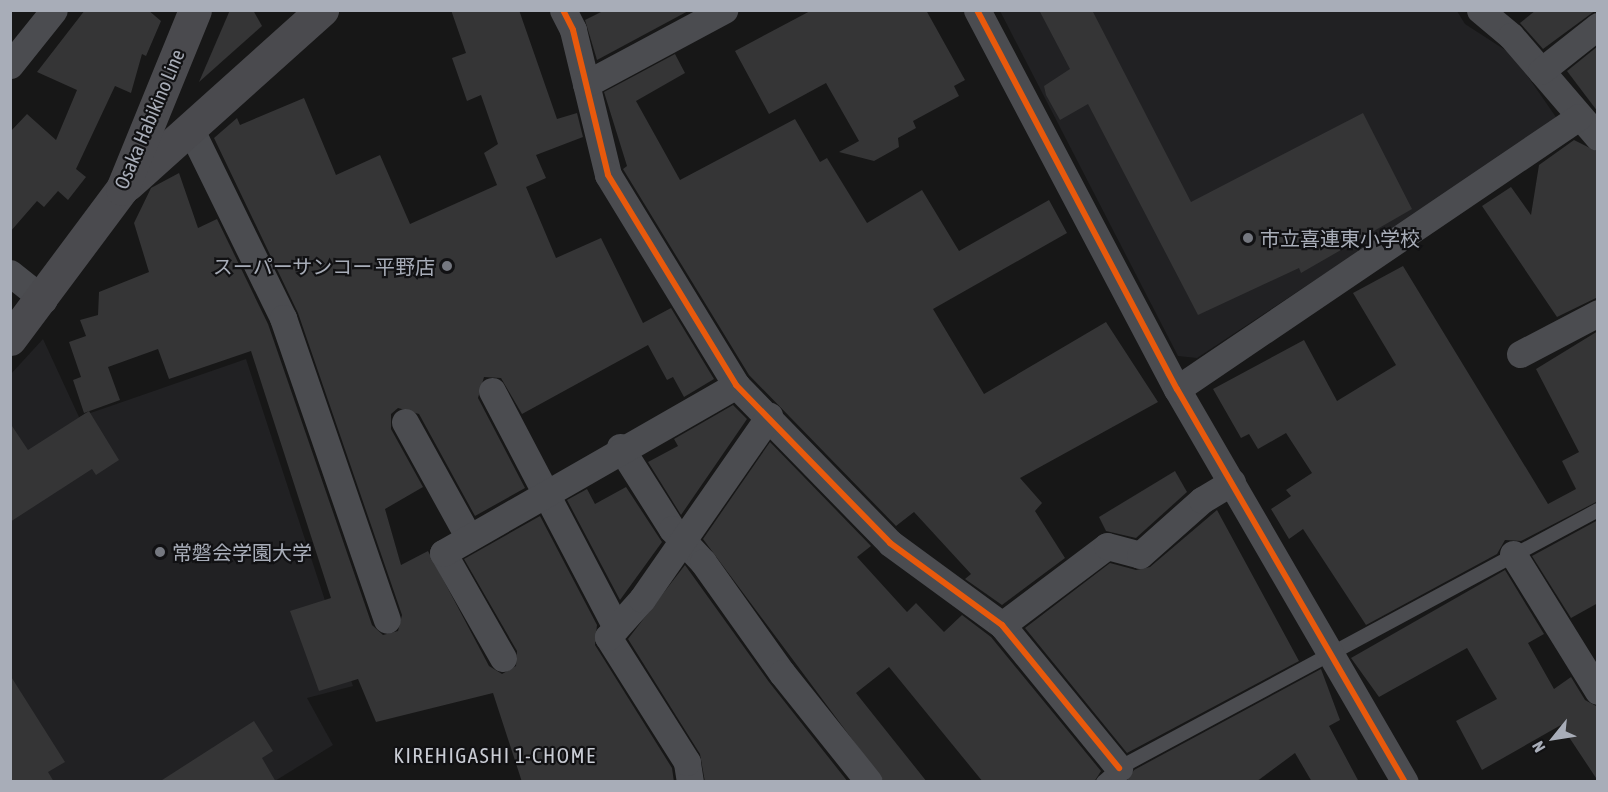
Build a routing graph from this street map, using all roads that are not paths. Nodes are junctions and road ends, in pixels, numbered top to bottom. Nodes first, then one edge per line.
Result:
1 (54, 10) edge
2 (195, 10) edge
3 (322, 10) edge
4 (562, 10) edge
5 (724, 10) edge
6 (977, 10) edge
7 (1480, 10) edge
8 (1598, 26) edge
9 (10, 66) edge
10 (1541, 71) junction
11 (586, 84) junction
12 (1579, 117) junction
13 (190, 128) junction
14 (1598, 137) edge
15 (122, 189) junction
16 (10, 273) edge
17 (45, 300) junction
18 (1598, 313) edge
19 (10, 339) edge
20 (1520, 354) dead end
21 (736, 386) junction
22 (1177, 389) junction
23 (492, 391) dead end
24 (770, 416) junction
25 (405, 422) dead end
26 (620, 447) junction
27 (1232, 482) junction
28 (547, 491) junction
29 (1598, 510) edge
30 (469, 538) junction
31 (684, 542) junction
32 (1513, 554) junction
33 (387, 620) dead end
34 (1002, 625) junction
35 (616, 627) junction
36 (1334, 653) junction
37 (503, 658) dead end
38 (1598, 691) edge
39 (1111, 775) edge
40 (690, 782) edge
41 (869, 782) edge
42 (1405, 782) edge

1 - 9 street
2 - 15 main road, Osaka Habikino Line
3 - 13 main road
4 - 11 street
5 - 11 street
6 - 22 street
7 - 10 street
8 - 10 street
10 - 12 street
11 - 21 street
12 - 14 street
12 - 22 street
13 - 15 main road
13 - 33 street
15 - 17 main road, Osaka Habikino Line
16 - 17 street
17 - 19 main road, Osaka Habikino Line
18 - 20 street
21 - 24 street
21 - 26 street
22 - 27 street
23 - 28 street
24 - 31 street
24 - 34 street
25 - 30 street
26 - 28 street
26 - 31 street
27 - 34 street
27 - 36 street
28 - 30 street
28 - 35 street
29 - 32 lane
30 - 37 street
31 - 35 street
31 - 41 street
32 - 36 lane
32 - 38 street
34 - 39 street
35 - 40 street
36 - 39 lane
36 - 42 street

